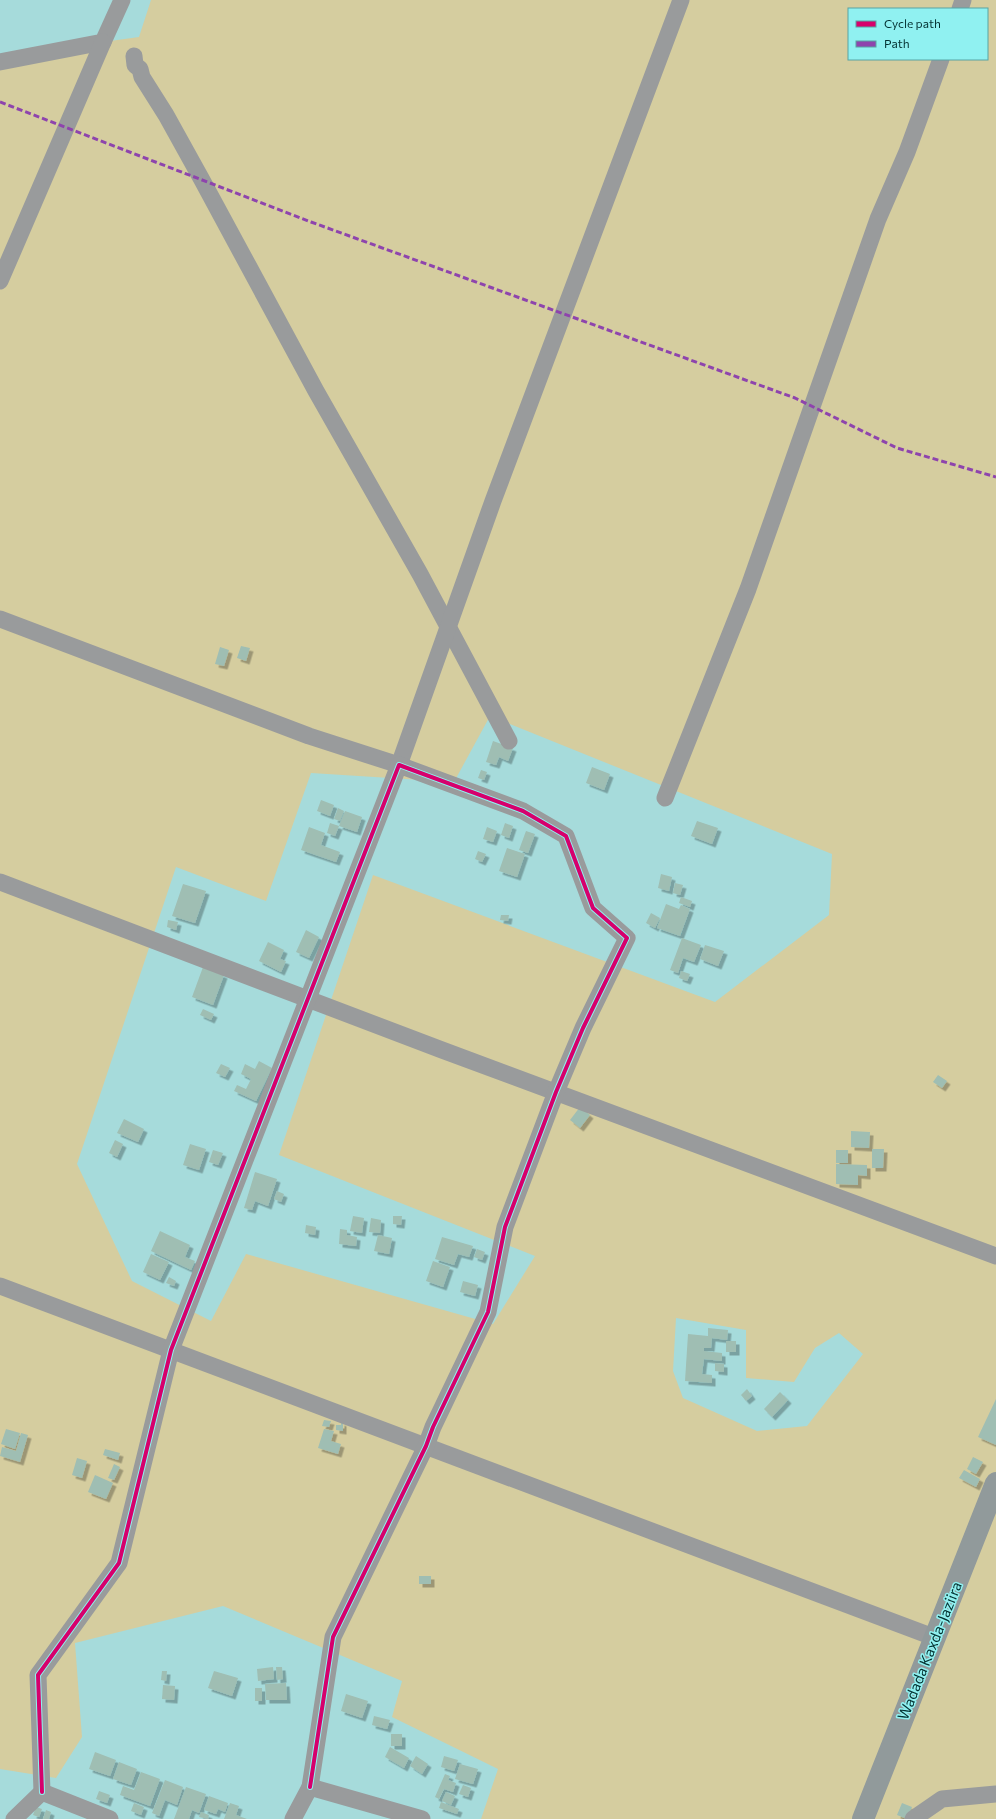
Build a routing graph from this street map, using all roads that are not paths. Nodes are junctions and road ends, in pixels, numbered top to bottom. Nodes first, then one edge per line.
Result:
1 (122, 0) edge
2 (681, 0) edge
3 (103, 42) junction
4 (134, 56) dead end
5 (941, 60) edge
6 (0, 62) edge
7 (0, 282) edge
8 (0, 619) edge
9 (448, 627) junction
10 (509, 741) dead end
11 (399, 765) junction
12 (665, 798) dead end
13 (0, 882) edge
14 (308, 1000) junction
15 (556, 1092) junction
16 (996, 1256) edge
17 (0, 1286) edge
18 (171, 1350) junction
19 (426, 1446) junction
20 (996, 1483) edge
21 (936, 1638) junction
22 (310, 1787) junction
23 (42, 1792) junction
24 (996, 1794) edge
25 (14, 1819) edge
26 (110, 1819) edge
27 (293, 1819) edge
28 (422, 1819) edge
29 (863, 1819) edge
30 (913, 1819) edge

1 - 3 street
2 - 9 street
3 - 6 street
3 - 7 street
4 - 9 street
5 - 12 street
8 - 11 street
9 - 10 street
9 - 11 street
11 - 14 street
11 - 15 street
13 - 14 street
14 - 15 street
14 - 18 street
15 - 16 street
15 - 19 street
17 - 18 street
18 - 19 street
18 - 23 street
19 - 21 street
19 - 22 street
20 - 21 street, Wadada Kaxda-Jaziira
21 - 29 street, Wadada Kaxda-Jaziira
22 - 27 street
22 - 28 street
23 - 25 street
23 - 26 street
24 - 30 street

